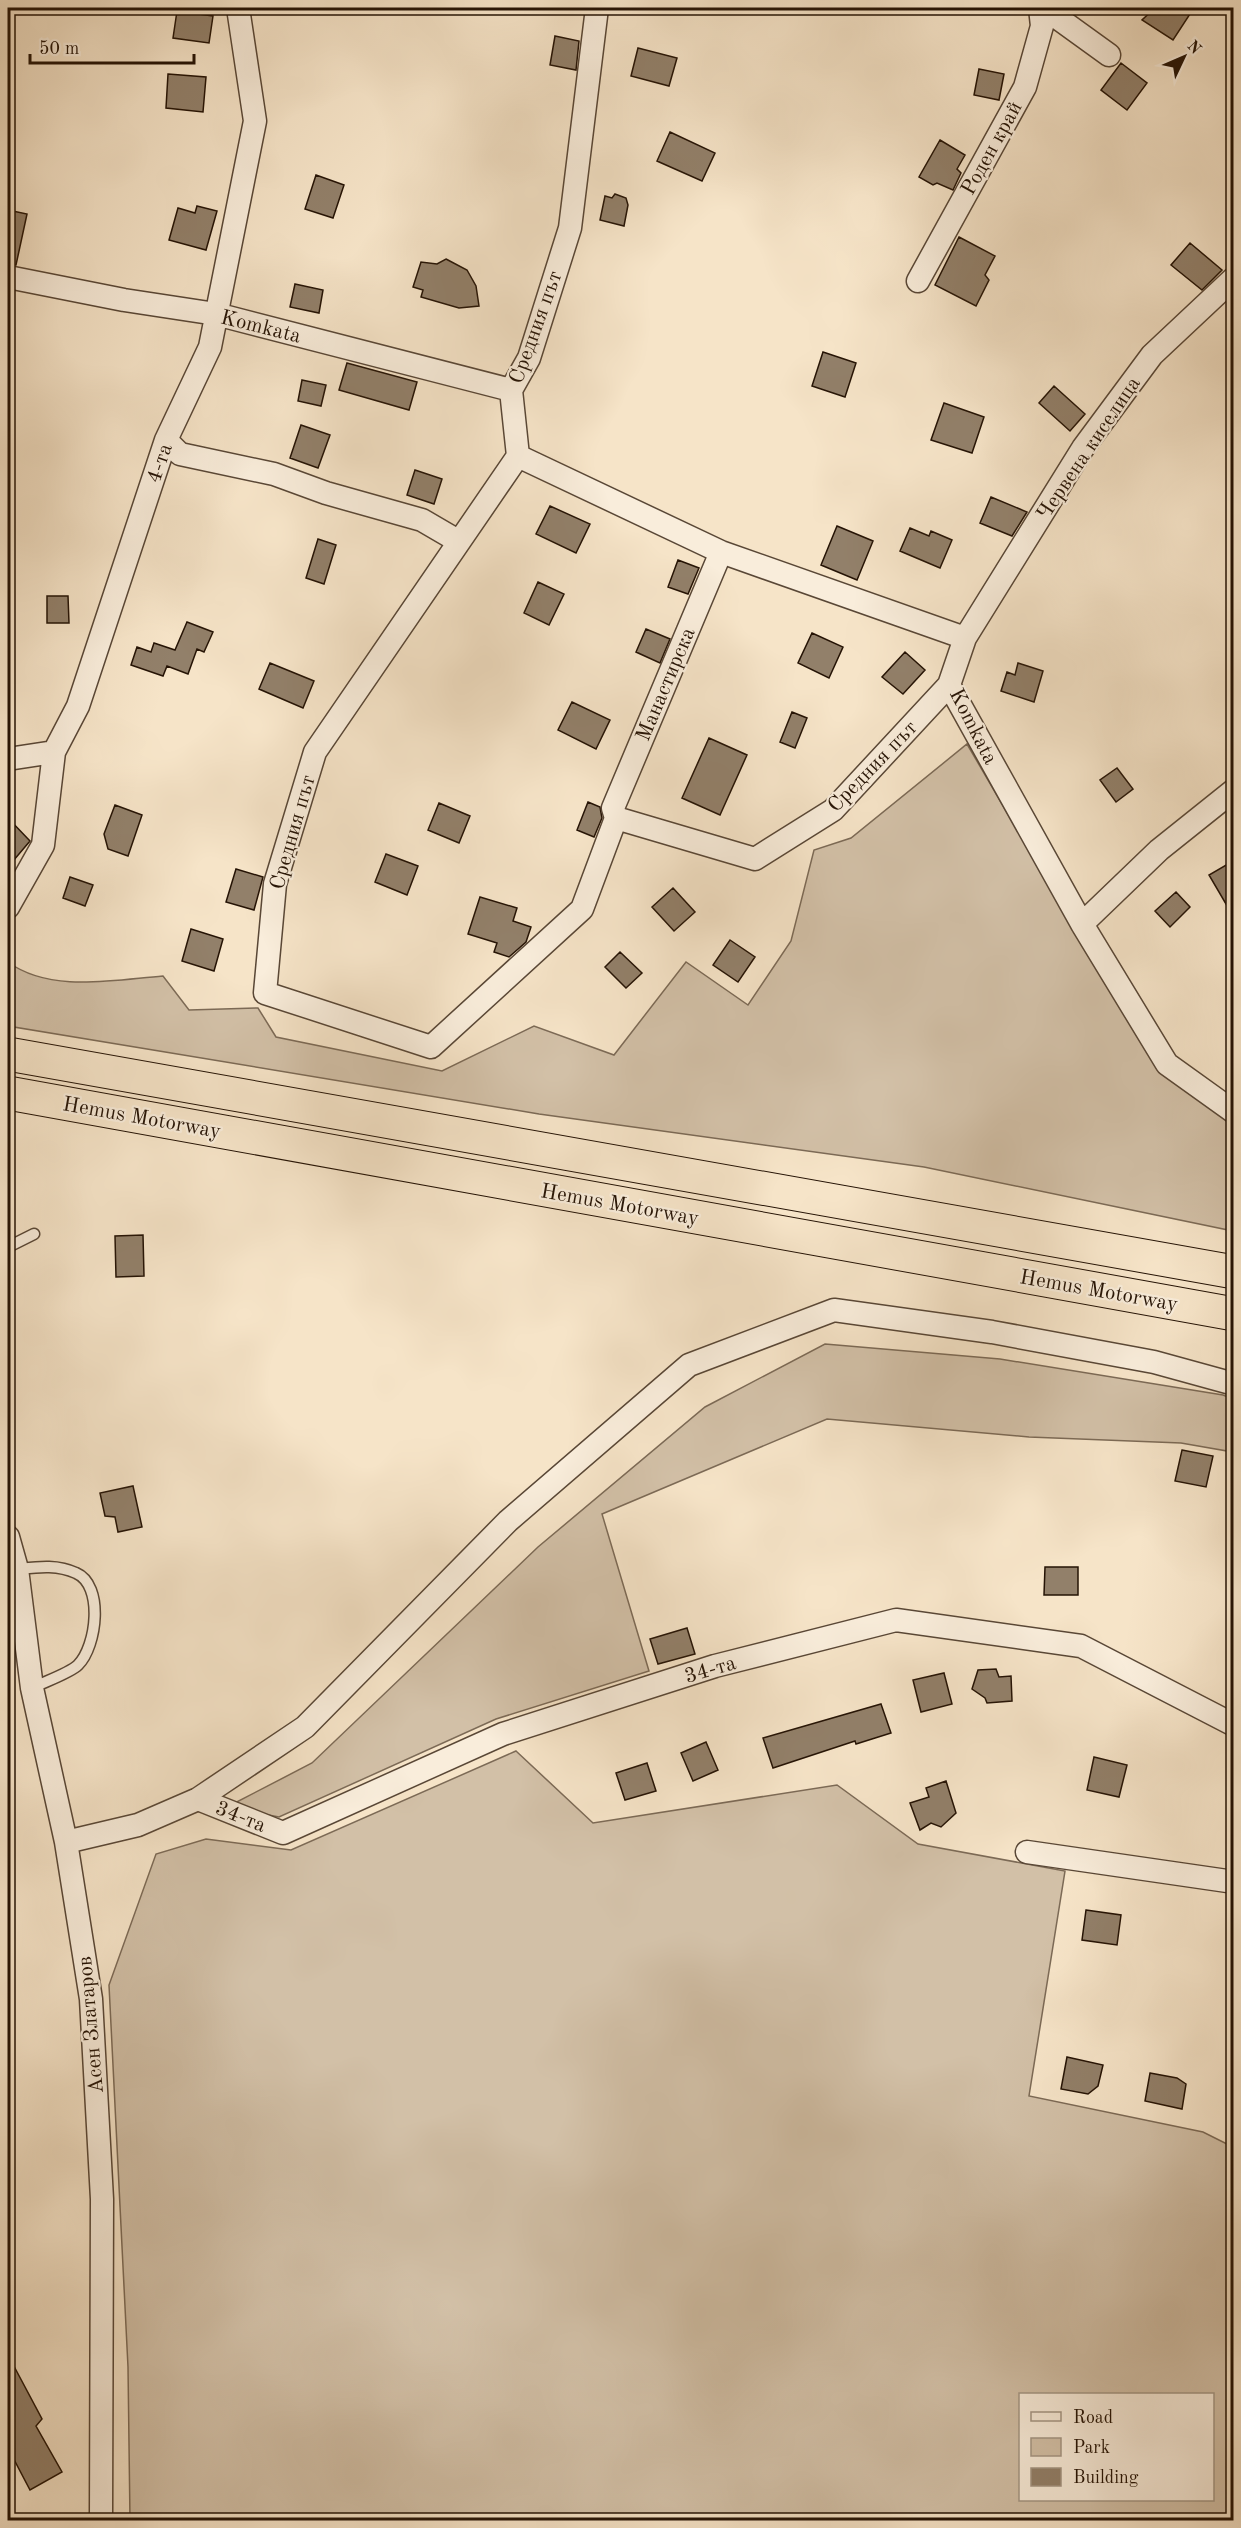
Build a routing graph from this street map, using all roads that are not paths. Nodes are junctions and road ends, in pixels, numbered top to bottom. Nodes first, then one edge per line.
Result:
1 (238, 8) edge
2 (597, 8) edge
3 (1040, 8) edge
4 (1044, 8) edge
5 (1109, 55) dead end
6 (8, 277) edge
7 (1233, 278) edge
8 (918, 281) dead end
9 (216, 314) junction
10 (511, 390) junction
11 (166, 440) junction
12 (518, 456) junction
13 (458, 541) junction
14 (721, 552) junction
15 (965, 638) junction
16 (949, 685) junction
17 (54, 752) junction
18 (8, 759) edge
19 (1233, 790) edge
20 (616, 818) junction
21 (8, 907) edge
22 (1082, 924) junction
23 (8, 1054) edge
24 (8, 1093) edge
25 (1233, 1112) edge
26 (34, 1234) dead end
27 (8, 1247) edge
28 (1233, 1272) edge
29 (1233, 1314) edge
30 (1233, 1384) edge
31 (8, 1537) edge
32 (17, 1569) junction
33 (32, 1688) junction
34 (1233, 1725) edge
35 (198, 1799) junction
36 (66, 1842) junction
37 (1027, 1852) dead end
38 (1233, 1882) edge
39 (101, 2520) edge

1 - 9 street, 4-та
2 - 10 street, Средния път
3 - 8 street, Роден край
4 - 5 street
6 - 9 street, Komkata
7 - 15 street, Червена киселица
9 - 10 street, Komkata
9 - 11 street, 4-та
10 - 12 street, Средния път
11 - 13 street
11 - 17 street, 4-та
12 - 13 street, Средния път
12 - 14 street
13 - 20 street, Средния път
14 - 15 street
14 - 20 street, Манастирска
15 - 16 street, Komkata
16 - 20 street, Средния път
16 - 22 street, Komkata
17 - 18 street
17 - 21 street, 4-та
19 - 22 street
22 - 25 street, Komkata
23 - 28 highway, Hemus Motorway
24 - 29 highway, Hemus Motorway
26 - 27 lane
30 - 35 street
31 - 32 street, Асен Златаров
32 - 33 street, Асен Златаров
32 - 33 lane
33 - 36 street, Асен Златаров
34 - 35 street, 34-та
35 - 36 street
36 - 39 street, Асен Златаров
37 - 38 street

